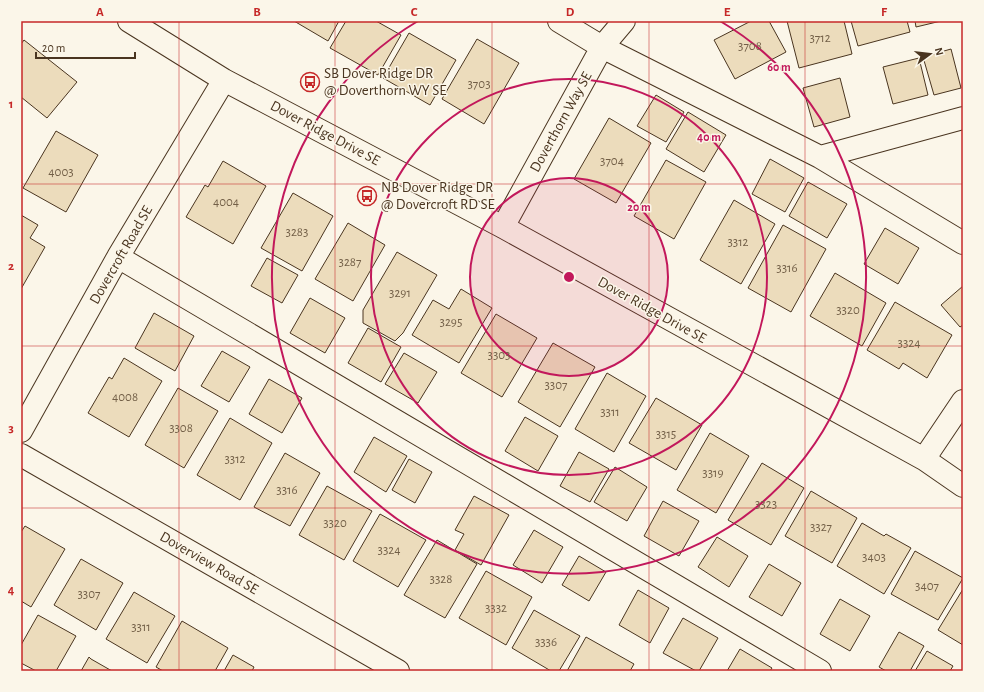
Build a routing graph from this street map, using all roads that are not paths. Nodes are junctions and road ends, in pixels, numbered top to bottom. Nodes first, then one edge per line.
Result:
1 (129, 21) edge
2 (559, 21) edge
3 (624, 21) edge
4 (602, 47) junction
5 (224, 80) junction
6 (963, 118) edge
7 (820, 157) junction
8 (503, 227) junction
9 (963, 243) edge
10 (118, 257) junction
11 (963, 402) edge
12 (21, 431) edge
13 (21, 455) edge
14 (924, 459) junction
15 (963, 486) edge
16 (398, 671) edge
17 (820, 671) edge

1 - 5 street, Dover Ridge Drive SE
2 - 4 street
3 - 4 street, Doverthorn Way SE
4 - 7 street
4 - 8 street, Doverthorn Way SE
5 - 8 street, Dover Ridge Drive SE
5 - 10 street, Dovercroft Road SE
6 - 7 street
7 - 9 street
8 - 14 street, Dover Ridge Drive SE
10 - 12 street, Dovercroft Road SE
10 - 17 street
11 - 14 street
13 - 16 street, Doverview Road SE
14 - 15 street, Dover Ridge Drive SE

